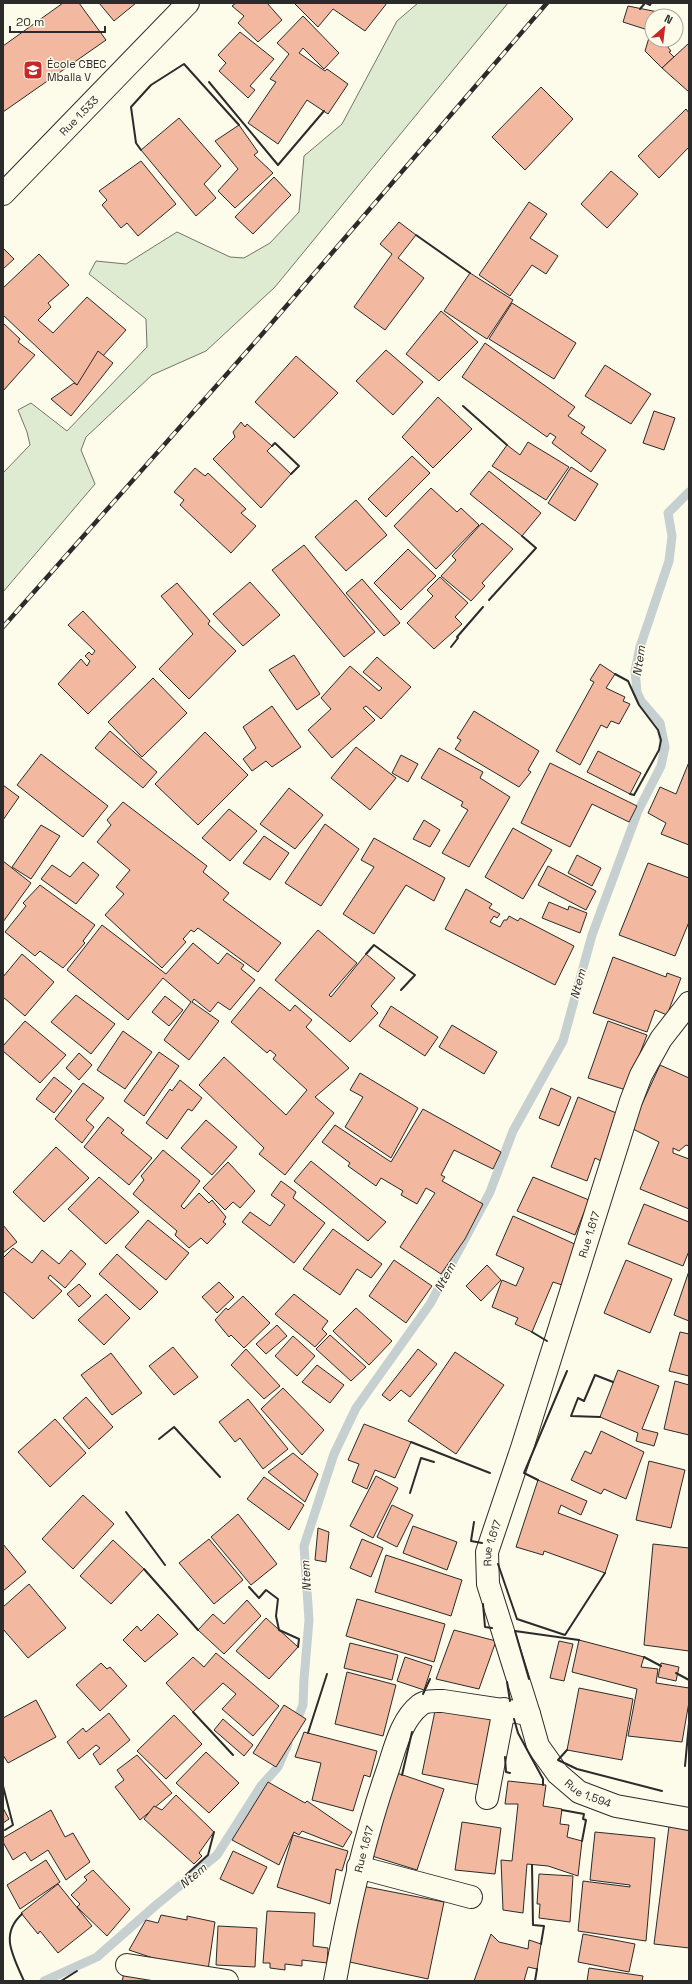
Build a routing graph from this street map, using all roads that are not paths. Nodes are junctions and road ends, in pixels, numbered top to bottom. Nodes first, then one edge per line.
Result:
1 (188, 3) edge
2 (3, 194) edge
3 (689, 1003) edge
4 (504, 1709) junction
5 (529, 1714) junction
6 (487, 1798) dead end
7 (689, 1819) edge
8 (358, 1867) junction
9 (471, 1897) dead end
10 (127, 1965) dead end
11 (227, 1981) edge
12 (335, 1981) edge

1 - 2 street, Rue 1.533
3 - 5 street, Rue 1.617
4 - 5 street, Rue 1.617
4 - 6 street
4 - 8 street, Rue 1.617
5 - 7 street, Rue 1.594
8 - 9 street
8 - 12 street, Rue 1.617
10 - 11 street

